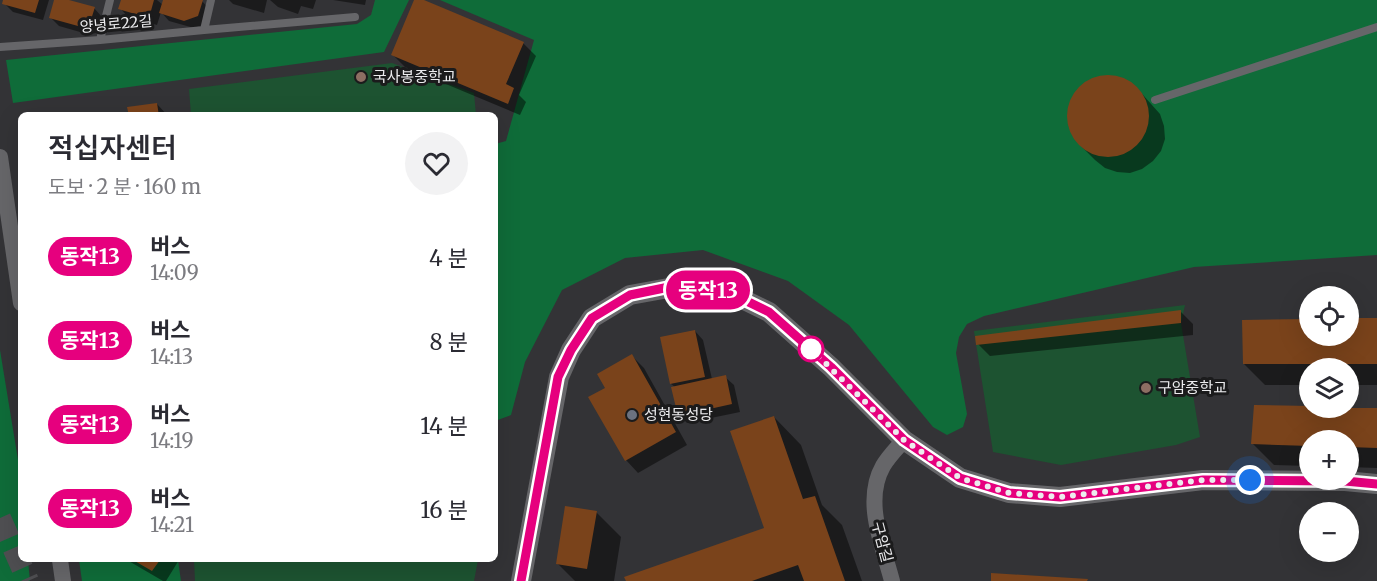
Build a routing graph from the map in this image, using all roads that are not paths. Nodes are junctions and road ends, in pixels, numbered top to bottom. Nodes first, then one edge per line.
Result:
1 (110, 0) edge
2 (211, 0) edge
3 (355, 17) dead end
4 (1377, 27) edge
5 (204, 30) junction
6 (100, 40) junction
7 (0, 47) edge
8 (1155, 100) dead end
9 (0, 157) edge
10 (18, 282) edge
11 (904, 440) junction
12 (1377, 484) edge
13 (60, 562) edge
14 (63, 581) edge
15 (521, 581) edge
16 (892, 581) edge

1 - 6 lane
2 - 5 lane
3 - 5 lane, 양녕로22길
4 - 8 lane
5 - 6 lane, 양녕로22길
6 - 7 lane, 양녕로22길
9 - 10 street
11 - 12 street
11 - 15 street
11 - 16 street, 구암길
13 - 14 street

